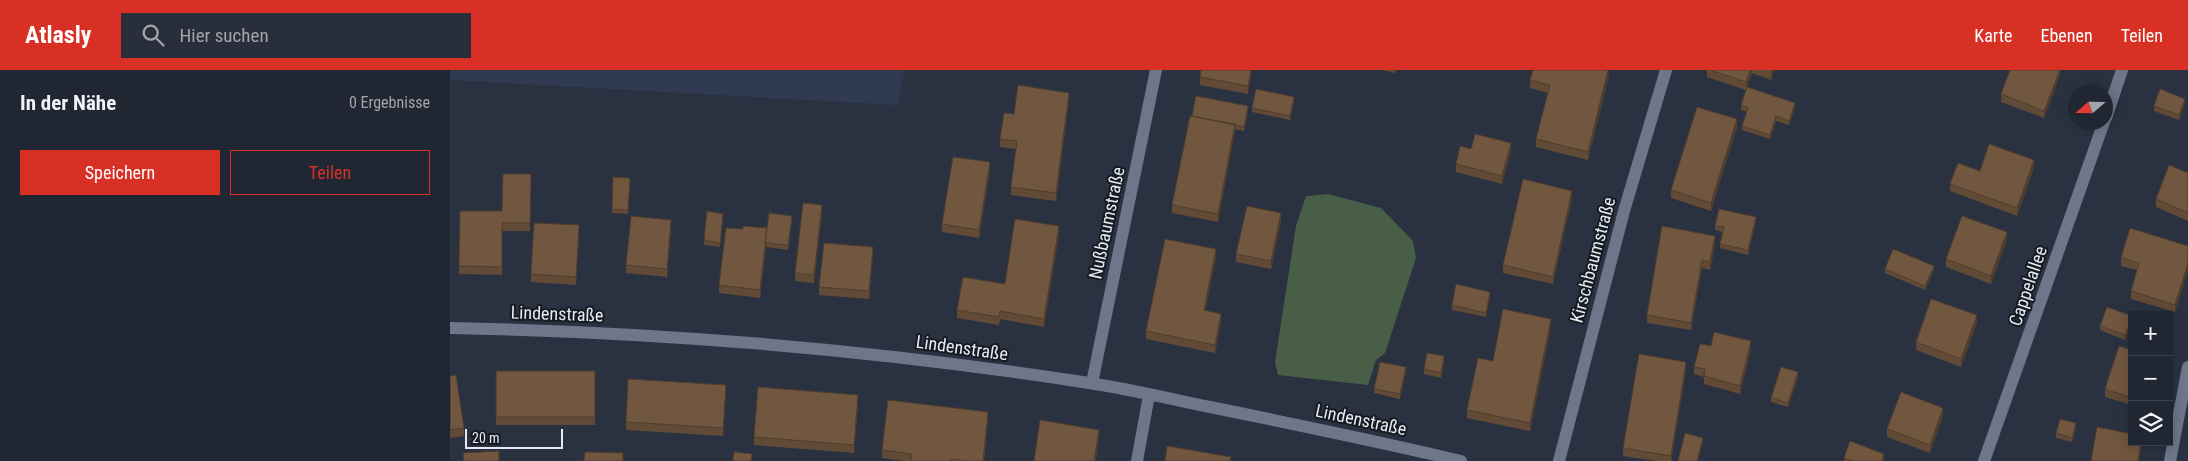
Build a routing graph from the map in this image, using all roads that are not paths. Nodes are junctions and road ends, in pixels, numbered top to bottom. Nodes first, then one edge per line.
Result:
1 (1156, 70) edge
2 (1666, 70) edge
3 (2122, 70) edge
4 (2113, 97) edge
5 (2101, 130) edge
6 (450, 328) edge
7 (2188, 367) edge
8 (1092, 383) junction
9 (1149, 394) junction
10 (1137, 461) edge
11 (1461, 461) edge
12 (1559, 461) edge
13 (1984, 461) edge
14 (2170, 461) edge

1 - 8 street, Nußbaumstraße
2 - 12 street, Kirschbaumstraße
3 - 4 street
5 - 13 street, Cappelallee
6 - 8 street, Lindenstraße
7 - 14 street
8 - 9 street, Lindenstraße
9 - 10 street
9 - 11 street, Lindenstraße

